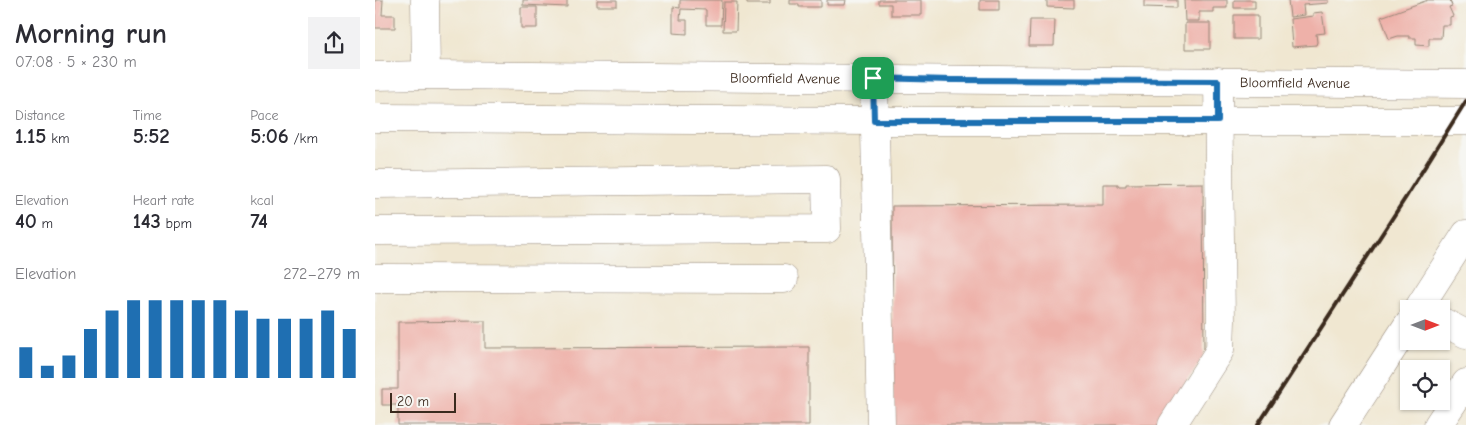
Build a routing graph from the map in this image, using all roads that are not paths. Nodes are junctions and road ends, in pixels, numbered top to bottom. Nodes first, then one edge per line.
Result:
1 (425, 0) edge
2 (426, 75) junction
3 (375, 76) edge
4 (873, 78) junction
5 (1218, 81) junction
6 (1466, 84) edge
7 (380, 118) edge
8 (454, 118) junction
9 (874, 121) junction
10 (1218, 121) junction
11 (1466, 121) edge
12 (375, 184) edge
13 (375, 231) edge
14 (1466, 234) edge
15 (375, 278) edge
16 (784, 280) dead end
17 (1430, 300) edge
18 (1450, 327) edge
19 (1466, 334) edge
20 (1400, 345) edge
21 (1466, 383) edge
22 (881, 425) edge
23 (1172, 425) edge
24 (1343, 425) edge
25 (1438, 425) edge

1 - 2 main road
2 - 3 main road, Bloomfield Avenue
2 - 4 main road, Bloomfield Avenue
2 - 7 main road
2 - 8 main road
4 - 5 main road, Bloomfield Avenue
4 - 9 main road
5 - 6 main road, Bloomfield Avenue
5 - 10 main road
7 - 8 main road
8 - 9 main road
9 - 10 main road
9 - 22 main road
10 - 11 main road
10 - 23 main road
12 - 13 main road
14 - 17 main road
15 - 16 main road
18 - 19 main road
20 - 24 main road
21 - 25 main road

